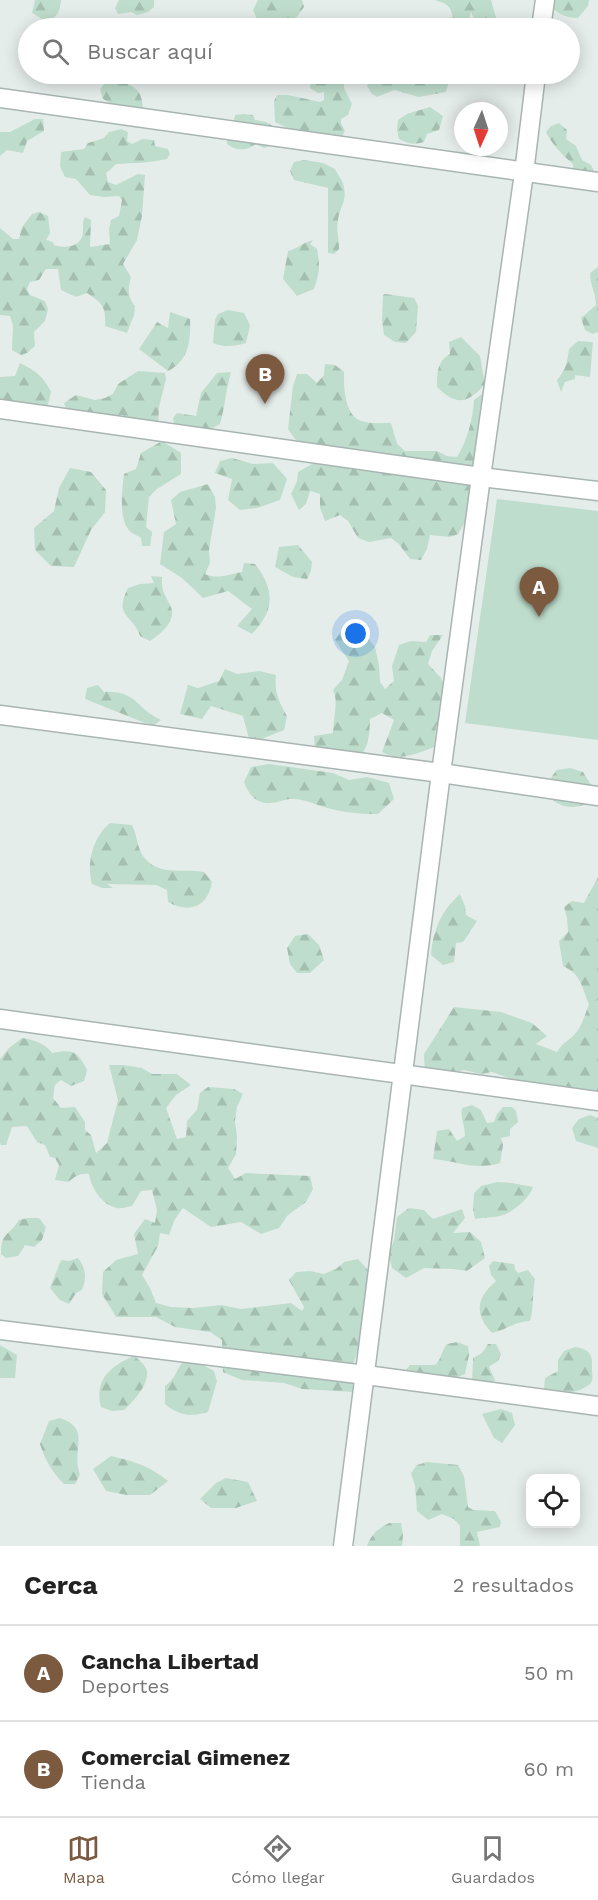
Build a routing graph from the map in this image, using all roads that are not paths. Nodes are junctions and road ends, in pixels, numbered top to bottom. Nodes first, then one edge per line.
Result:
1 (545, 0) edge
2 (542, 18) edge
3 (535, 84) edge
4 (0, 98) edge
5 (524, 173) junction
6 (598, 182) edge
7 (0, 410) edge
8 (481, 477) junction
9 (598, 491) edge
10 (0, 716) edge
11 (441, 773) junction
12 (598, 795) edge
13 (0, 1019) edge
14 (403, 1075) junction
15 (598, 1101) edge
16 (0, 1330) edge
17 (366, 1375) junction
18 (598, 1406) edge
19 (343, 1546) edge

1 - 2 street
3 - 5 street
4 - 5 street
5 - 6 street
5 - 8 street
7 - 8 street
8 - 9 street
8 - 11 street
10 - 11 street
11 - 12 street
11 - 14 street
13 - 14 street
14 - 15 street
14 - 17 street
16 - 17 street
17 - 18 street
17 - 19 street

